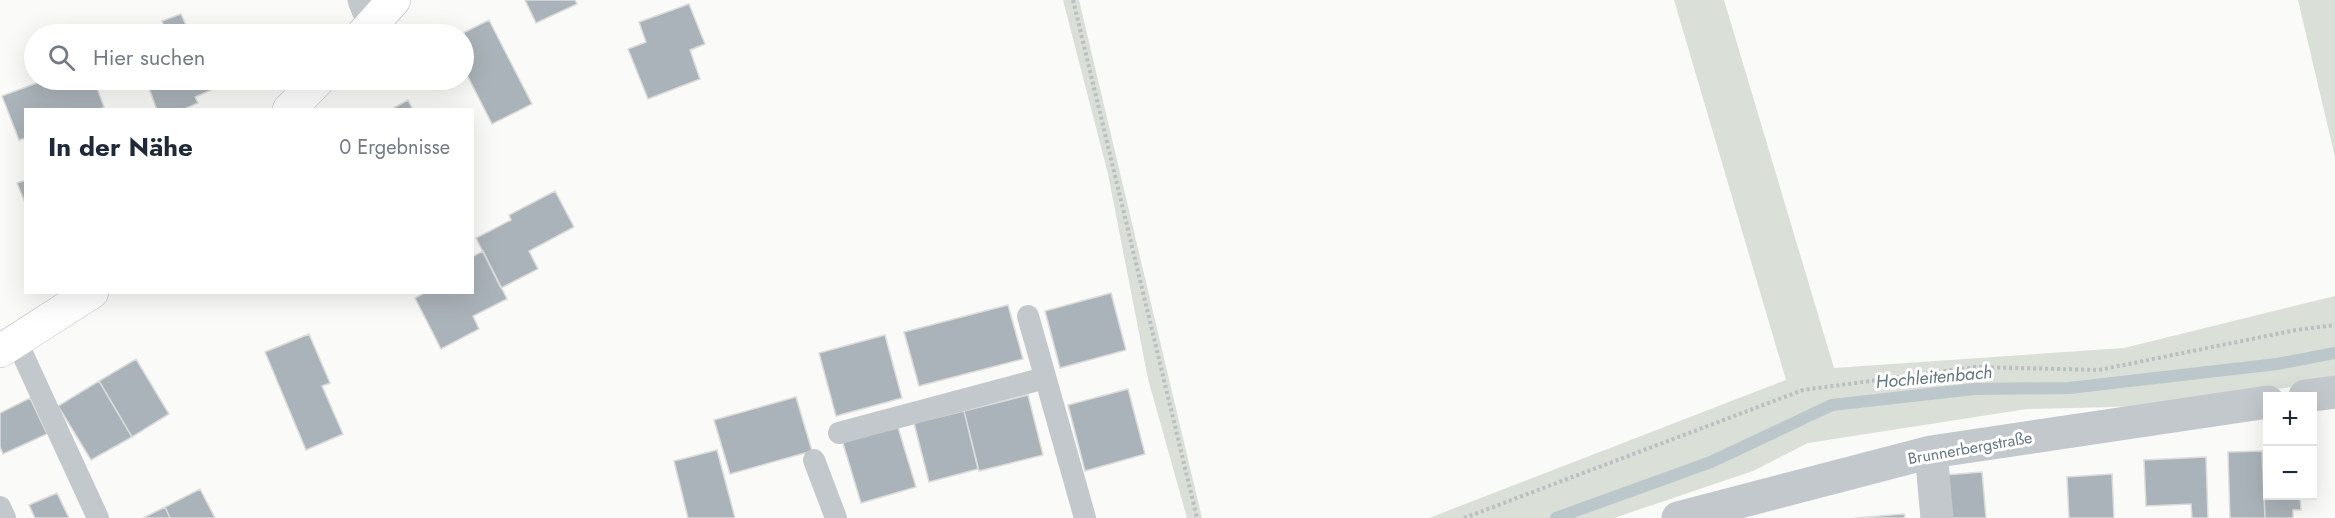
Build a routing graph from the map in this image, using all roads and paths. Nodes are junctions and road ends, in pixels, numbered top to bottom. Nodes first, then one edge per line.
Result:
1 (1073, 0) edge
2 (308, 90) edge
3 (291, 108) edge
4 (89, 294) edge
5 (1028, 316) dead end
6 (2335, 325) edge
7 (8, 346) edge
8 (1045, 378) junction
9 (2335, 392) edge
10 (2317, 394) edge
11 (2263, 403) edge
12 (838, 434) dead end
13 (1931, 452) junction
14 (814, 460) dead end
15 (0, 507) edge
16 (5, 518) edge
17 (98, 518) edge
18 (836, 518) edge
19 (1085, 518) edge
20 (1197, 518) edge
21 (1464, 518) edge
22 (1678, 518) edge
23 (1937, 518) edge

1 - 20 path
2 - 3 main road
4 - 7 main road
5 - 8 lane
6 - 21 path
7 - 17 lane
8 - 12 lane
8 - 19 lane
9 - 10 street
11 - 13 street, Brunnerbergstraße
13 - 22 street, Brunnerbergstraße
13 - 23 street
14 - 18 lane
15 - 16 lane

